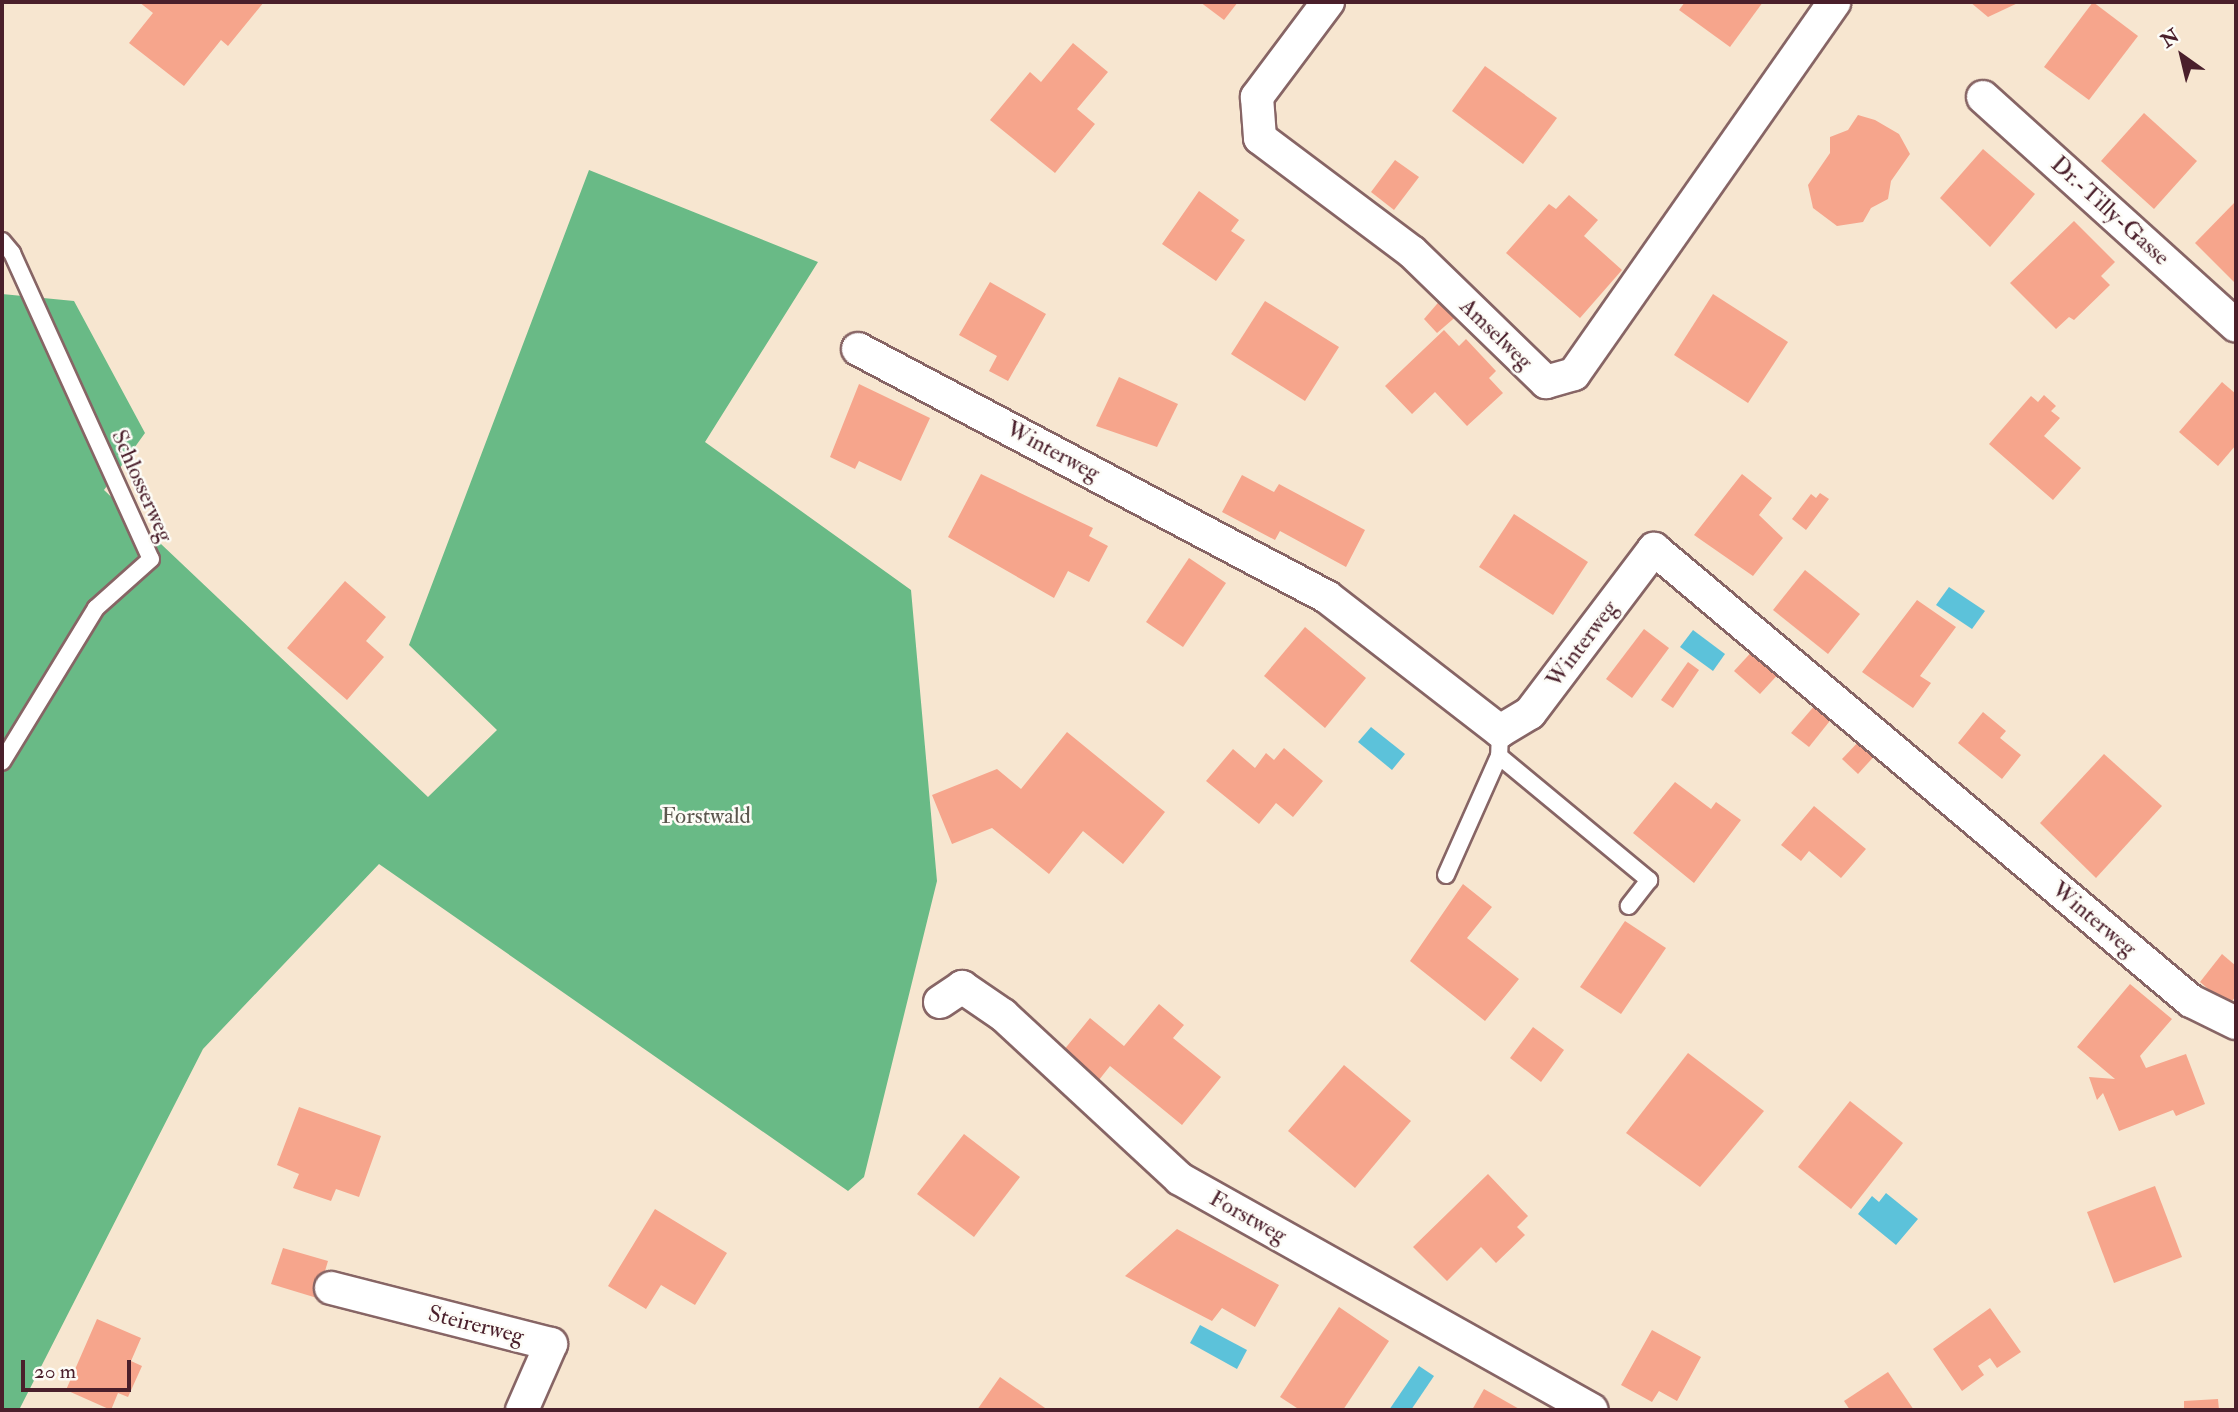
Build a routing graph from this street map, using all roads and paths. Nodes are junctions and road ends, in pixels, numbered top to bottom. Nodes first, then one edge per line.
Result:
1 (1328, 2) edge
2 (1833, 2) edge
3 (1983, 97) dead end
4 (2, 241) edge
5 (2236, 326) edge
6 (858, 349) dead end
7 (1500, 743) junction
8 (2, 762) edge
9 (1446, 875) dead end
10 (1629, 906) dead end
11 (940, 1002) dead end
12 (2236, 1023) edge
13 (331, 1288) dead end
14 (522, 1410) edge
15 (1591, 1410) edge

1 - 2 street, Amselweg
3 - 5 street, Dr.-Tilly-Gasse
4 - 8 lane, Schlosserweg
6 - 7 street, Winterweg
7 - 9 lane
7 - 10 lane
7 - 12 street, Winterweg
11 - 15 street, Forstweg
13 - 14 street, Steirerweg

